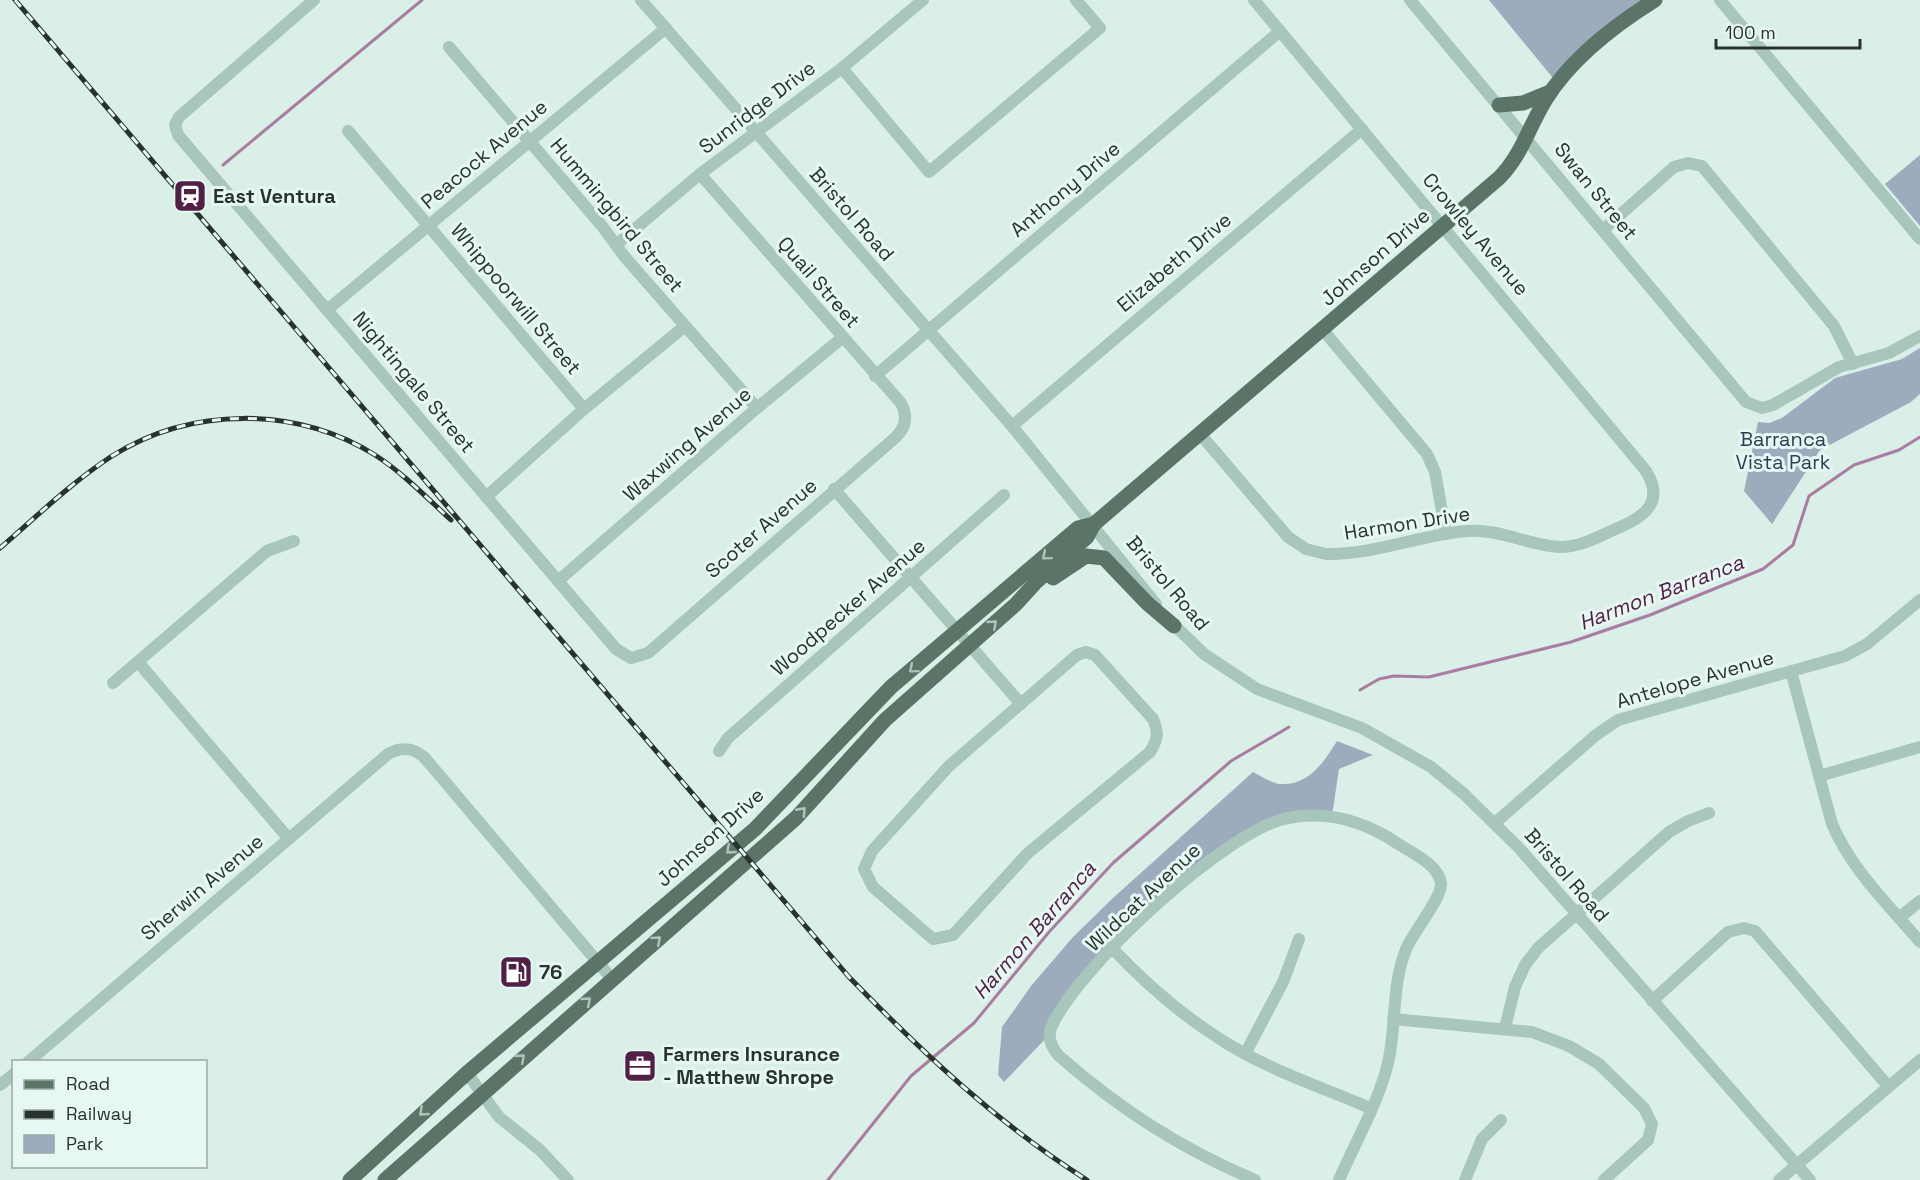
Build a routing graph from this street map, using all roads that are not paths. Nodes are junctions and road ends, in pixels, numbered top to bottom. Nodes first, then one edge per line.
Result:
1 (314, 0) edge
2 (641, 0) edge
3 (923, 0) edge
4 (1076, 0) edge
5 (1254, 0) edge
6 (1410, 0) edge
7 (1655, 0) edge
8 (1720, 0) edge
9 (299, 5) edge
10 (666, 28) junction
11 (1280, 31) junction
12 (449, 47) dead end
13 (842, 68) junction
14 (1550, 92) junction
15 (1499, 105) junction
16 (1362, 129) junction
17 (348, 131) dead end
18 (757, 133) junction
19 (1527, 138) junction
20 (530, 141) junction
21 (700, 174) junction
22 (1444, 225) junction
23 (428, 226) junction
24 (1603, 230) junction
25 (1920, 239) edge
26 (616, 245) junction
27 (327, 310) junction
28 (685, 326) junction
29 (928, 330) junction
30 (1323, 330) junction
31 (1920, 336) edge
32 (842, 338) junction
33 (1853, 364) junction
34 (875, 376) junction
35 (757, 408) junction
36 (584, 409) junction
37 (906, 416) joint
38 (1012, 426) junction
39 (1201, 435) junction
40 (834, 489) junction
41 (1004, 495) dead end
42 (486, 497) junction
43 (1653, 499) joint
44 (1094, 524) junction
45 (1446, 534) junction
46 (294, 541) dead end
47 (912, 578) junction
48 (558, 581) junction
49 (1920, 600) edge
50 (1016, 604) junction
51 (1174, 626) junction
52 (958, 631) junction
53 (970, 645) junction
54 (631, 658) joint
55 (138, 662) junction
56 (1791, 671) junction
57 (113, 682) dead end
58 (1021, 704) junction
59 (1920, 747) edge
60 (719, 751) dead end
61 (1819, 776) junction
62 (1709, 813) dead end
63 (1496, 822) junction
64 (289, 839) junction
65 (1920, 901) edge
66 (1575, 914) junction
67 (1899, 918) junction
68 (1299, 939) dead end
69 (1920, 942) edge
70 (1112, 948) junction
71 (598, 963) junction
72 (612, 979) junction
73 (1652, 1001) junction
74 (1393, 1019) junction
75 (1505, 1028) junction
76 (1245, 1054) junction
77 (30, 1060) edge
78 (1920, 1060) edge
79 (466, 1073) junction
80 (12, 1076) edge
81 (0, 1085) edge
82 (1888, 1086) junction
83 (481, 1093) junction
84 (1370, 1108) junction
85 (1501, 1120) dead end
86 (1796, 1164) junction
87 (353, 1178) edge
88 (385, 1180) edge
89 (568, 1180) edge
90 (1255, 1180) edge
91 (1339, 1180) edge
92 (1465, 1180) edge
93 (1604, 1180) edge
94 (1779, 1180) edge
95 (1810, 1180) edge

1 - 9 street
2 - 10 street, Bristol Road
3 - 13 street, Sunridge Drive
4 - 13 street
5 - 11 street, Crowley Avenue
6 - 15 street, Swan Street
7 - 14 main road, Johnson Drive
8 - 25 street
9 - 27 street, Nightingale Street
10 - 18 street, Bristol Road
10 - 20 street, Peacock Avenue
11 - 16 street, Crowley Avenue
11 - 29 street, Anthony Drive
12 - 20 street, Hummingbird Street
13 - 18 street, Sunridge Drive
14 - 15 main road
14 - 19 main road, Johnson Drive
15 - 19 street, Swan Street
16 - 22 street, Crowley Avenue
16 - 38 street, Elizabeth Drive
17 - 23 street, Whippoorwill Street
18 - 21 street, Sunridge Drive
18 - 29 street, Bristol Road
19 - 22 main road, Johnson Drive
19 - 24 street, Swan Street
20 - 23 street, Peacock Avenue
20 - 26 street, Hummingbird Street
21 - 26 street, Sunridge Drive
21 - 32 street, Quail Street
22 - 30 main road, Johnson Drive
22 - 43 street, Crowley Avenue
23 - 27 street, Peacock Avenue
23 - 36 street, Whippoorwill Street
24 - 33 street, Swan Street
24 - 33 street
26 - 28 street, Hummingbird Street
27 - 42 street, Nightingale Street
28 - 35 street, Hummingbird Street
28 - 36 street
29 - 34 street, Anthony Drive
29 - 38 street, Bristol Road
30 - 39 main road, Johnson Drive
30 - 45 street
31 - 33 street
32 - 34 street, Quail Street
32 - 35 street, Waxwing Avenue
34 - 37 street, Quail Street
35 - 48 street, Waxwing Avenue
36 - 42 street
37 - 40 street, Scoter Avenue
38 - 44 street, Bristol Road
39 - 44 main road, Johnson Drive
39 - 45 street, Harmon Drive
40 - 47 street
40 - 54 street, Scoter Avenue
41 - 47 street, Woodpecker Avenue
42 - 48 street, Nightingale Street
43 - 45 street, Harmon Drive
44 - 50 main road, Johnson Drive
44 - 51 street, Bristol Road
44 -> 52 main road, Johnson Drive
46 - 55 street
47 - 52 street
47 - 60 street, Woodpecker Avenue
48 - 54 street, Nightingale Street
49 - 56 street, Antelope Avenue
50 - 51 main road
53 -> 50 main road, Johnson Drive
51 - 63 street, Bristol Road
52 - 53 street
52 -> 71 main road, Johnson Drive
53 - 58 street
72 -> 53 main road, Johnson Drive
55 - 57 street
55 - 64 street
56 - 61 street
56 - 63 street, Antelope Avenue
58 - 58 street
59 - 61 street
61 - 67 street
62 - 66 street
63 - 66 street, Bristol Road
64 - 71 street, Sherwin Avenue
64 - 77 street, Sherwin Avenue
65 - 67 street
66 - 73 street, Bristol Road
66 - 75 street
67 - 69 street
68 - 76 street
70 - 74 street, Wildcat Avenue
70 - 76 street
70 - 90 street, Wildcat Avenue
71 - 72 street
71 - 79 main road, Johnson Drive
83 -> 72 main road, Johnson Drive
73 - 82 street
73 - 86 street, Bristol Road
74 - 75 street
74 - 84 street
75 - 93 street
76 - 84 street
78 - 82 street
79 - 83 street
79 -> 87 main road, Johnson Drive
80 - 81 street
82 - 86 street
83 - 88 main road, Johnson Drive
83 - 89 street
84 - 91 street
85 - 92 street
86 - 94 street
86 - 95 street, Bristol Road

